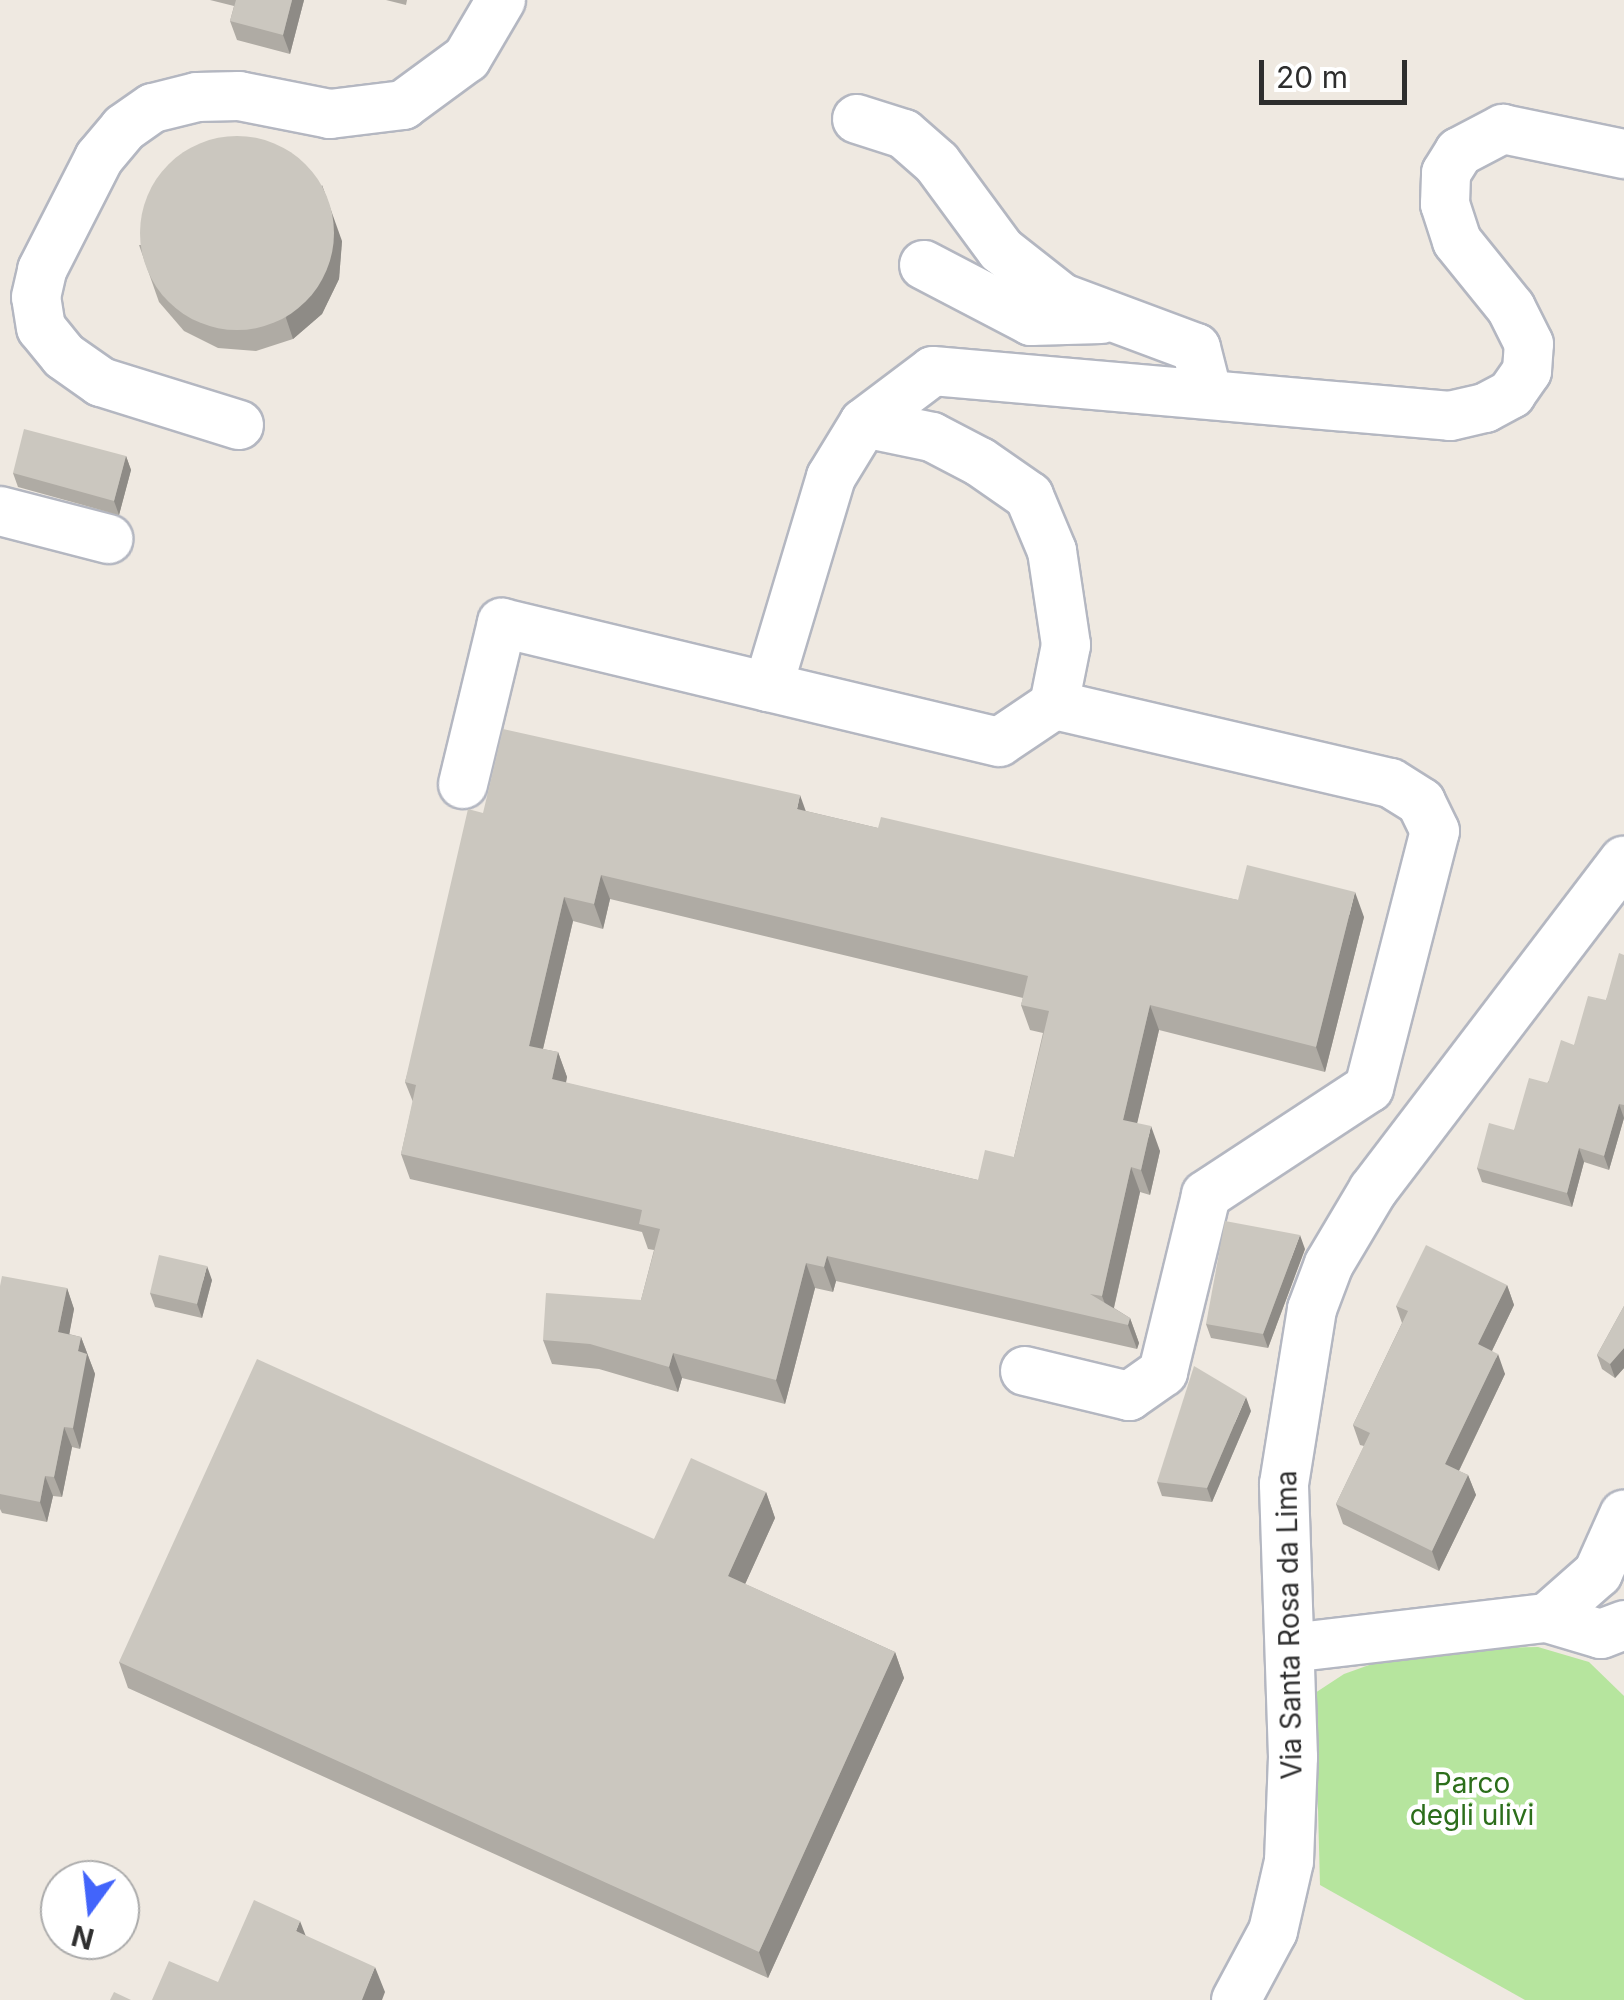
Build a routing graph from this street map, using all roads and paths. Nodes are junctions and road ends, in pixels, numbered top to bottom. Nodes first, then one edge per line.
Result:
1 (501, 0) edge
2 (858, 118) dead end
3 (1624, 154) edge
4 (924, 265) dead end
5 (1110, 319) junction
6 (1207, 391) junction
7 (864, 424) junction
8 (240, 425) dead end
9 (0, 510) edge
10 (108, 539) dead end
11 (768, 687) junction
12 (1054, 705) junction
13 (462, 784) dead end
14 (1624, 861) edge
15 (1025, 1371) dead end
16 (1624, 1515) edge
17 (1546, 1618) junction
18 (1616, 1641) edge
19 (1290, 1648) junction
20 (1236, 2000) edge

1 - 8 street
2 - 5 street
3 - 6 street
4 - 5 street
5 - 6 street
6 - 7 street
7 - 11 street
7 - 12 street
9 - 10 street
11 - 12 street
11 - 13 street
12 - 15 street
14 - 19 street, Via Santa Rosa da Lima
16 - 17 street
17 - 18 street
17 - 19 street
19 - 20 street, Via Santa Rosa da Lima

